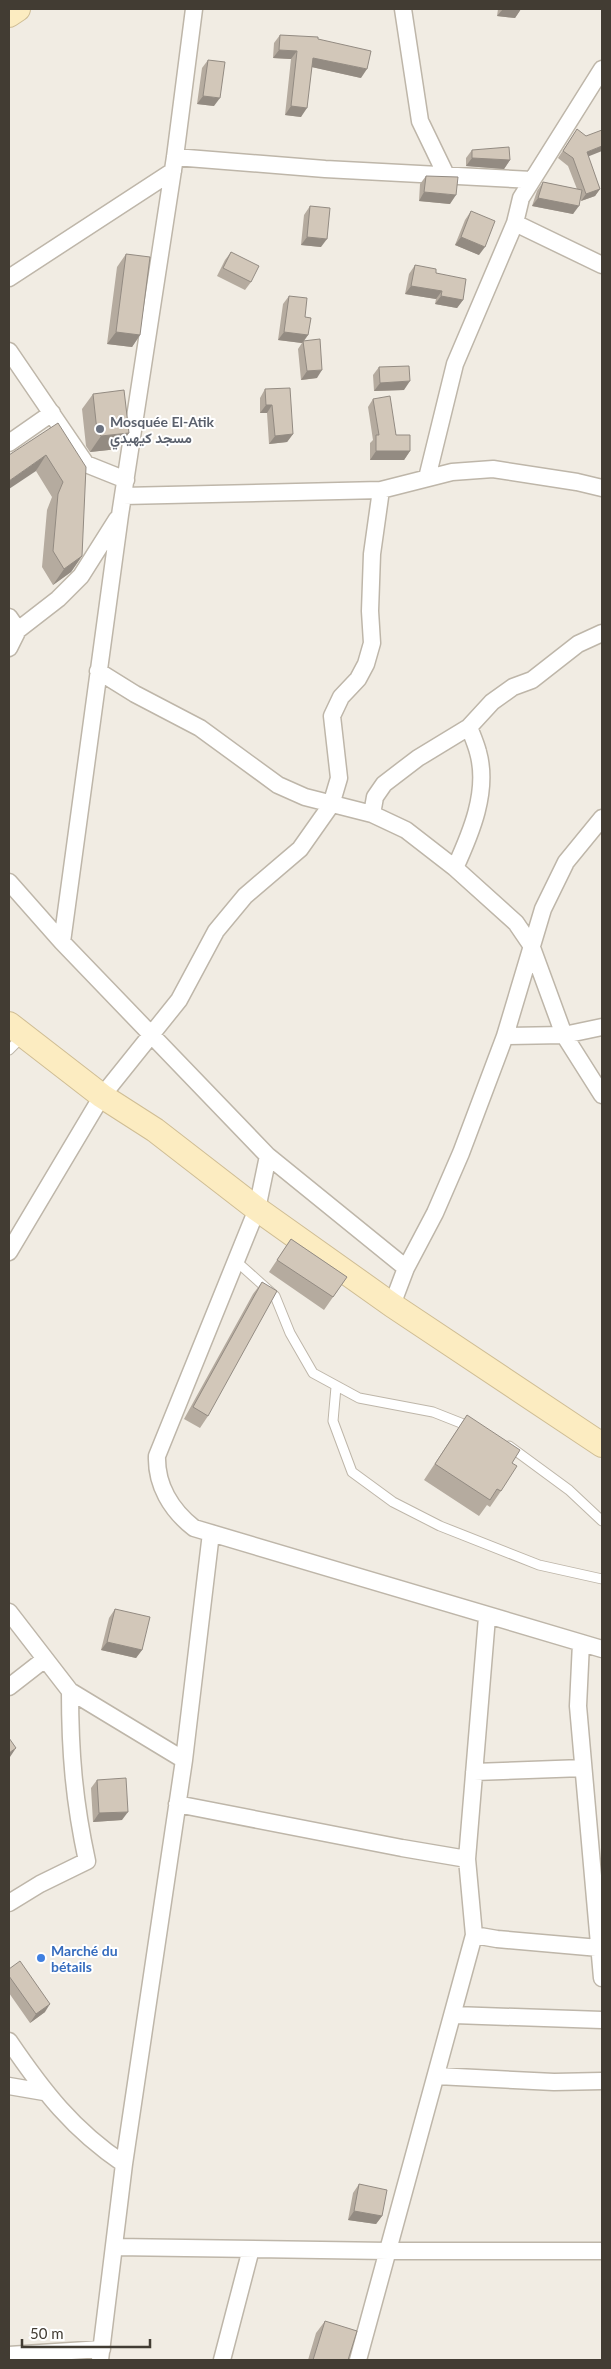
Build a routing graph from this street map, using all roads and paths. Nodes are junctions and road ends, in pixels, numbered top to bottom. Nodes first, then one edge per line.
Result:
1 (18, 9) edge
2 (194, 9) edge
3 (403, 9) edge
4 (9, 15) edge
5 (602, 69) edge
6 (174, 164) junction
7 (447, 177) junction
8 (532, 180) junction
9 (515, 223) junction
10 (602, 265) edge
11 (9, 278) edge
12 (9, 352) edge
13 (52, 413) junction
14 (9, 443) edge
15 (86, 464) junction
16 (427, 478) junction
17 (126, 480) junction
18 (85, 483) edge
19 (602, 488) edge
20 (381, 490) junction
21 (123, 496) junction
22 (120, 515) junction
23 (82, 548) edge
24 (81, 576) junction
25 (12, 625) edge
26 (602, 633) edge
27 (9, 648) edge
28 (98, 671) junction
29 (469, 727) junction
30 (331, 805) junction
31 (372, 814) junction
32 (602, 818) edge
33 (455, 868) junction
34 (9, 882) edge
35 (62, 942) junction
36 (532, 945) junction
37 (602, 1027) edge
38 (152, 1035) junction
39 (564, 1035) junction
40 (14, 1036) edge
41 (505, 1036) junction
42 (602, 1095) edge
43 (102, 1096) junction
44 (268, 1156) junction
45 (257, 1209) junction
46 (9, 1252) edge
47 (236, 1261) junction
48 (406, 1268) junction
49 (392, 1305) junction
50 (336, 1387) junction
51 (477, 1429) edge
52 (502, 1441) edge
53 (602, 1445) edge
54 (602, 1521) edge
55 (211, 1533) junction
56 (602, 1578) edge
57 (9, 1612) edge
58 (487, 1616) junction
59 (582, 1643) junction
60 (602, 1649) edge
61 (45, 1658) junction
62 (9, 1687) edge
63 (70, 1691) junction
64 (184, 1760) junction
65 (583, 1768) junction
66 (474, 1772) junction
67 (177, 1804) junction
68 (467, 1859) junction
69 (9, 1903) edge
70 (474, 1935) junction
71 (599, 1948) junction
72 (602, 1978) edge
73 (454, 2015) junction
74 (602, 2020) edge
75 (9, 2041) edge
76 (437, 2076) junction
77 (602, 2081) edge
78 (9, 2086) edge
79 (602, 2091) edge
80 (44, 2092) junction
81 (124, 2164) junction
82 (115, 2247) junction
83 (251, 2249) junction
84 (388, 2251) junction
85 (602, 2251) edge
86 (101, 2355) edge
87 (9, 2356) edge
88 (222, 2360) edge
89 (358, 2360) edge

1 - 4 street
2 - 6 street
3 - 7 street
5 - 8 street
6 - 7 street
6 - 11 street
6 - 17 street
7 - 8 street
8 - 9 street
9 - 10 street
9 - 16 street
12 - 13 street
13 - 14 street
13 - 15 street
15 - 17 street
15 - 18 street
16 - 19 street
16 - 20 street
17 - 21 street
20 - 21 street
20 - 30 street
21 - 22 street
22 - 24 street
22 - 28 street
23 - 24 street
24 - 25 street
25 - 27 street
26 - 29 street
28 - 30 street
28 - 35 street
29 - 31 street
29 - 33 street
30 - 31 street
30 - 38 street
31 - 33 street
32 - 36 street
33 - 36 street
34 - 35 street
35 - 38 street
36 - 39 street
36 - 41 street
37 - 39 street
38 - 43 street
38 - 44 street
39 - 41 street
39 - 42 street
40 - 43 street
41 - 48 street
43 - 45 street
43 - 46 street
44 - 45 street
44 - 48 street
45 - 47 street
45 - 49 street
47 - 50 lane
47 - 55 street
48 - 49 street
49 - 53 street
50 - 51 lane
50 - 56 lane
52 - 54 lane
55 - 58 street
55 - 64 street
57 - 61 street
58 - 59 street
58 - 66 street
59 - 60 street
59 - 65 street
61 - 62 street
61 - 63 street
63 - 64 street
63 - 69 street
64 - 67 street
65 - 66 street
65 - 71 street
66 - 68 street
67 - 68 street
67 - 81 street
68 - 70 street
70 - 71 street
70 - 73 street
71 - 72 street
73 - 74 street
73 - 76 street
75 - 80 street
76 - 77 street
76 - 84 street
77 - 79 street
78 - 80 street
80 - 81 street
81 - 82 street
82 - 83 street
82 - 86 street
83 - 84 street
83 - 88 street
84 - 85 street
84 - 89 street
86 - 87 street

